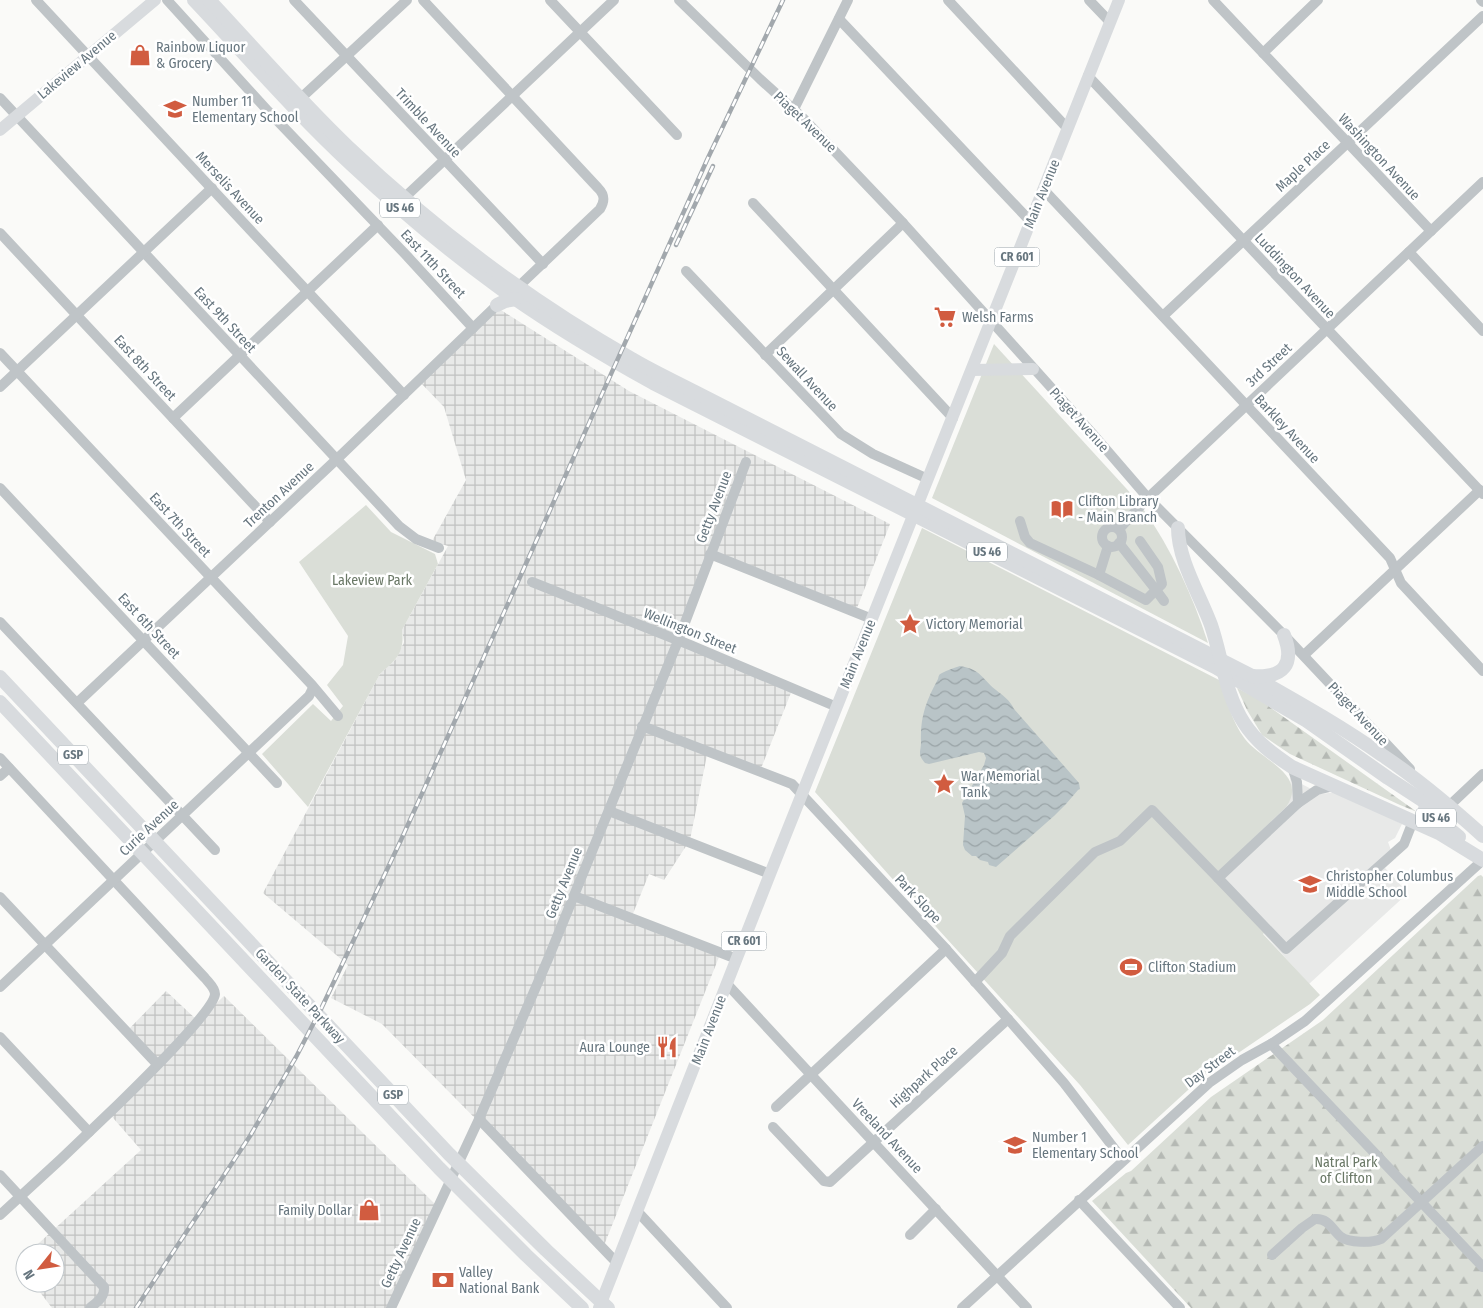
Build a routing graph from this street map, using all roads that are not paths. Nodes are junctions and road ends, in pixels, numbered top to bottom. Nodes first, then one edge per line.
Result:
1 (36, 0) edge
2 (154, 0) edge
3 (167, 0) edge
4 (194, 0) edge
5 (210, 0) edge
6 (294, 0) edge
7 (407, 0) edge
8 (423, 0) edge
9 (550, 0) edge
10 (614, 0) edge
11 (680, 0) edge
12 (848, 0) edge
13 (948, 0) edge
14 (1089, 0) edge
15 (1119, 0) edge
16 (1213, 0) edge
17 (1318, 0) edge
18 (1483, 16) edge
19 (839, 19) junction
20 (1110, 22) junction
21 (580, 32) junction
22 (1263, 53) junction
23 (88, 56) junction
24 (347, 56) junction
25 (1088, 76) junction
26 (512, 96) junction
27 (0, 98) edge
28 (297, 102) junction
29 (794, 109) junction
30 (16, 116) junction
31 (1068, 129) junction
32 (0, 130) edge
33 (677, 135) dead end
34 (1348, 143) junction
35 (444, 160) junction
36 (1483, 182) edge
37 (212, 188) junction
38 (1044, 190) junction
39 (404, 198) junction
40 (753, 202) dead end
41 (1031, 222) junction
42 (903, 223) junction
43 (378, 225) junction
44 (1431, 231) junction
45 (0, 233) edge
46 (1243, 241) junction
47 (1409, 252) junction
48 (143, 253) junction
49 (543, 264) junction
50 (686, 271) dead end
51 (834, 290) junction
52 (308, 291) junction
53 (517, 293) junction
54 (497, 305) joint
55 (77, 315) junction
56 (1163, 316) junction
57 (991, 322) junction
58 (473, 328) junction
59 (1326, 329) junction
60 (1483, 331) edge
61 (0, 353) edge
62 (240, 355) junction
63 (765, 355) junction
64 (1033, 369) junction
65 (972, 370) junction
66 (17, 371) junction
67 (0, 387) edge
68 (404, 395) junction
69 (1246, 405) junction
70 (173, 418) junction
71 (953, 418) junction
72 (337, 459) junction
73 (746, 462) dead end
74 (926, 485) junction
75 (0, 488) edge
76 (1481, 492) edge
77 (1148, 498) junction
78 (1020, 521) dead end
79 (270, 522) junction
80 (1119, 529) junction
81 (1178, 535) junction
82 (1140, 541) dead end
83 (1119, 543) junction
84 (1108, 546) junction
85 (438, 548) dead end
86 (710, 554) junction
87 (1395, 569) junction
88 (1099, 575) junction
89 (211, 578) junction
90 (532, 582) dead end
91 (1156, 590) junction
92 (1164, 601) dead end
93 (872, 619) junction
94 (0, 622) edge
95 (1284, 635) junction
96 (143, 641) junction
97 (678, 641) junction
98 (1304, 656) junction
99 (1213, 661) junction
100 (1483, 670) edge
101 (1252, 676) junction
102 (0, 677) edge
103 (313, 688) junction
104 (0, 702) edge
105 (77, 703) junction
106 (837, 707) junction
107 (338, 716) dead end
108 (642, 726) junction
109 (249, 753) junction
110 (0, 758) edge
111 (1292, 767) junction
112 (9, 768) junction
113 (1483, 774) edge
114 (0, 776) edge
115 (1388, 778) junction
116 (277, 783) dead end
117 (1334, 786) junction
118 (1425, 787) junction
119 (802, 794) junction
120 (1298, 803) junction
121 (1449, 806) junction
122 (609, 811) junction
123 (183, 816) junction
124 (1413, 821) junction
125 (1483, 836) edge
126 (215, 850) dead end
127 (1483, 860) edge
128 (770, 874) junction
129 (1218, 878) junction
130 (114, 880) junction
131 (574, 896) junction
132 (0, 897) edge
133 (45, 945) junction
134 (946, 949) junction
135 (737, 960) junction
136 (975, 982) junction
137 (727, 984) junction
138 (0, 987) edge
139 (1008, 1018) junction
140 (0, 1037) edge
141 (1271, 1044) junction
142 (157, 1064) junction
143 (811, 1074) junction
144 (776, 1107) dead end
145 (479, 1119) junction
146 (773, 1127) dead end
147 (89, 1132) junction
148 (873, 1141) junction
149 (1483, 1146) edge
150 (1122, 1160) junction
151 (0, 1175) edge
152 (20, 1196) junction
153 (1079, 1200) junction
154 (1422, 1202) junction
155 (936, 1209) junction
156 (637, 1211) junction
157 (0, 1215) edge
158 (910, 1235) dead end
159 (1272, 1255) dead end
160 (617, 1263) junction
161 (1483, 1267) edge
162 (997, 1276) junction
163 (579, 1305) edge
164 (90, 1308) edge
165 (391, 1308) edge
166 (599, 1308) edge
167 (608, 1308) edge
168 (727, 1308) edge
169 (962, 1308) edge
170 (1027, 1308) edge
171 (1180, 1308) edge

1 - 23 street, Merselis Avenue
2 - 23 main road, Lakeview Avenue
3 - 43 street, East 11th Street
4 - 28 highway, US 46
5 - 28 highway, US 46
6 - 24 street, Trimble Avenue
7 - 24 street
8 - 26 street
9 - 21 street
10 - 21 street
11 - 29 street, Piaget Avenue
12 - 19 street
13 - 31 street
14 - 20 street
15 - 20 main road, Main Avenue / CR 601
16 - 22 street, Washington Avenue
17 - 22 street
18 - 34 street, Maple Place
19 - 29 street
19 - 41 street
20 - 25 main road, Main Avenue / CR 601
21 - 26 street
21 - 33 street
22 - 34 street, Washington Avenue
23 - 30 main road, Lakeview Avenue
23 - 37 street, Merselis Avenue
24 - 28 street
24 - 35 street, Trimble Avenue
25 - 31 main road, Main Avenue / CR 601
25 - 46 street, Luddington Avenue
26 - 35 street
26 - 49 street
27 - 30 street, East 9th Street
28 - 39 highway, US 46
28 - 53 highway, US 46
29 - 42 street, Piaget Avenue
30 - 32 main road, Lakeview Avenue
30 - 48 street, East 9th Street
31 - 38 main road, Main Avenue / CR 601
34 - 44 street, Washington Avenue
34 - 46 street, Maple Place
35 - 39 street
35 - 49 street, Trimble Avenue
36 - 44 street
37 - 48 street
37 - 52 street, Merselis Avenue
38 - 41 main road, Main Avenue / CR 601
38 - 56 street, Barkley Avenue
39 - 53 highway, US 46
40 - 51 street
41 - 57 main road, Main Avenue / CR 601
42 - 51 street
42 - 57 street, Piaget Avenue
43 - 52 street
43 - 58 street, East 11th Street
44 - 47 street
45 - 55 street, East 8th Street
46 - 56 street, Maple Place
46 - 59 street, Luddington Avenue
47 - 59 street, 3rd Street
47 - 60 street
48 - 55 street
48 - 62 street, East 9th Street
49 - 53 street
50 - 63 street, Sewall Avenue
51 - 63 street
51 - 71 street
52 - 62 street
52 - 68 street, Merselis Avenue
53 - 54 highway
53 - 99 highway, US 46
54 - 58 street, Trenton Avenue
55 - 66 street
55 - 70 street, East 8th Street
56 - 69 street, Barkley Avenue
57 - 64 street, Piaget Avenue
57 - 65 main road, Main Avenue / CR 601
58 - 68 street, Trenton Avenue
59 - 69 street, 3rd Street
59 - 76 street, Luddington Avenue
61 - 66 street, East 7th Street
62 - 70 street
62 - 72 street, East 9th Street
63 - 74 street, Sewall Avenue
64 - 65 main road
64 - 77 street, Piaget Avenue
65 - 71 main road, Main Avenue / CR 601
66 - 67 street
66 - 89 street, East 7th Street
68 - 72 street, Trenton Avenue
69 - 77 street, 3rd Street
69 - 87 street, Barkley Avenue
70 - 79 street, East 8th Street
71 - 74 main road, Main Avenue / CR 601
72 - 79 street, Trenton Avenue
72 - 85 street, East 9th Street
73 - 86 street, Getty Avenue
74 - 93 main road, Main Avenue / CR 601
75 - 96 street, East 6th Street
76 - 87 street
77 - 80 street, 3rd Street
77 - 81 street, Piaget Avenue
78 - 88 street
79 - 89 street, Trenton Avenue
80 - 83 street
80 - 84 street
81 - 95 street, Piaget Avenue
81 - 111 highway
82 - 91 street
83 - 84 street
83 - 91 street
84 - 88 street
86 - 93 street
86 - 97 street, Getty Avenue
87 - 98 street
87 - 100 street, Barkley Avenue
88 - 91 street
89 - 96 street, Trenton Avenue
89 - 103 street, East 7th Street
90 - 97 street, Wellington Street
91 - 92 street
93 - 106 main road, Main Avenue / CR 601
94 - 105 street
95 - 98 street, Piaget Avenue
95 - 101 highway
96 - 105 street, Trenton Avenue
96 - 109 street, East 6th Street
97 - 106 street, Wellington Street
97 - 108 street, Getty Avenue
98 - 118 street, Piaget Avenue
99 - 101 highway, US 46
99 - 115 highway, US 46
101 - 118 highway, US 46
102 - 167 highway, Garden State Parkway / GSP
103 - 107 street, East 7th Street
103 - 109 street, Curie Avenue
104 - 163 highway, Garden State Parkway / GSP
105 - 123 street
106 - 119 main road, Main Avenue / CR 601
108 - 119 street, Park Slope
108 - 122 street, Getty Avenue
109 - 116 street, East 6th Street
109 - 123 street, Curie Avenue
110 - 112 street
111 - 117 highway
111 - 120 street
112 - 114 street
112 - 130 street
113 - 121 street
115 - 121 highway
115 - 127 highway, US 46
117 - 120 street
117 - 124 highway
118 - 121 highway, Piaget Avenue / US 46
119 - 128 main road, Main Avenue / CR 601
119 - 134 street, Park Slope
120 - 129 street
121 - 125 highway, Piaget Avenue / US 46
122 - 128 street
122 - 131 street, Getty Avenue
123 - 126 street
123 - 130 street, Curie Avenue
124 - 127 highway
124 - 129 street
127 - 141 street, Day Street
128 - 135 main road, Main Avenue / CR 601
129 - 136 street
130 - 133 street, Curie Avenue
130 - 142 street
131 - 135 street
131 - 145 street, Getty Avenue
132 - 133 street
133 - 138 street, Curie Avenue
133 - 142 street
134 - 136 street, Park Slope
134 - 143 street
135 - 137 main road, Main Avenue / CR 601
136 - 139 street, Park Slope
137 - 143 street, Vreeland Avenue
137 - 156 main road, Main Avenue / CR 601
139 - 148 street, Highpark Place
139 - 150 street, Park Slope
140 - 147 street
141 - 150 street, Day Street
141 - 154 street
142 - 147 street
143 - 144 street
143 - 148 street, Vreeland Avenue
145 - 160 street
145 - 165 street, Getty Avenue
146 - 148 street, Highpark Place
147 - 152 street
148 - 155 street, Vreeland Avenue
149 - 154 street
150 - 153 street, Day Street
151 - 152 street
152 - 157 street
152 - 164 street
153 - 162 street, Day Street
153 - 171 street
154 - 159 street
154 - 161 street
155 - 158 street
155 - 162 street, Vreeland Avenue
156 - 160 main road, Main Avenue / CR 601
156 - 168 street
160 - 166 main road, Main Avenue / CR 601
162 - 169 street, Day Street
162 - 170 street, Vreeland Avenue

